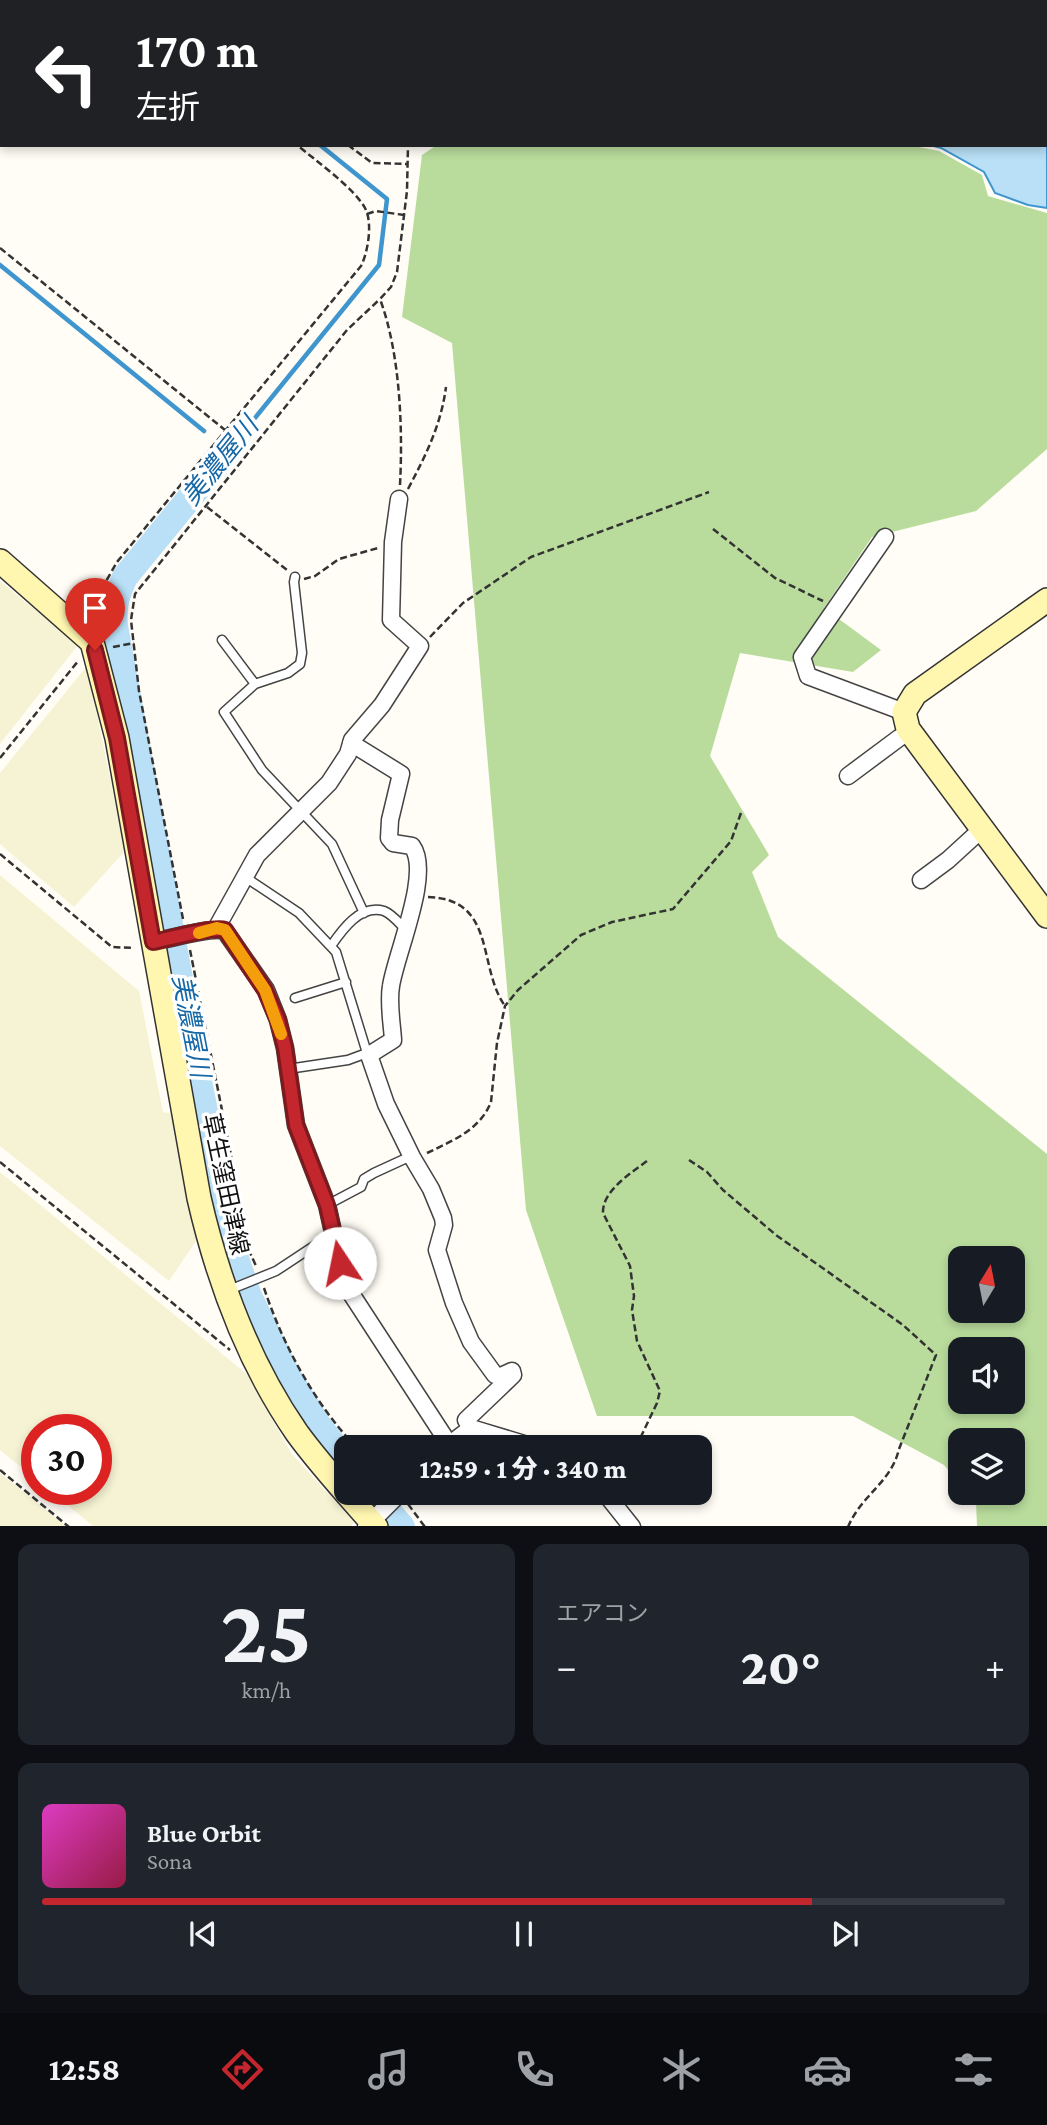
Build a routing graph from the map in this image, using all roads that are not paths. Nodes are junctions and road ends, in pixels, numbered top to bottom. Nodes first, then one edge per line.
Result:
1 (399, 499) road end
2 (885, 537) dead end
3 (0, 561) edge
4 (295, 577) road end
5 (1047, 600) edge
6 (222, 640) dead end
7 (255, 684) junction
8 (907, 722) junction
9 (351, 743) junction
10 (848, 776) dead end
11 (301, 811) junction
12 (983, 828) junction
13 (244, 877) junction
14 (921, 880) dead end
15 (364, 913) junction
16 (1047, 916) edge
17 (217, 928) junction
18 (405, 929) junction
19 (153, 944) junction
20 (331, 946) junction
21 (346, 982) junction
22 (295, 998) dead end
23 (368, 1054) junction
24 (288, 1069) junction
25 (413, 1160) junction
26 (327, 1205) junction
27 (334, 1236) junction
28 (229, 1290) junction
29 (471, 1428) junction
30 (440, 1435) edge
31 (462, 1435) edge
32 (494, 1435) edge
33 (389, 1505) edge
34 (615, 1505) edge
35 (373, 1523) edge
36 (631, 1526) edge

1 - 9 street
2 - 8 street
3 - 19 main road, 草生窪田津線
4 - 7 lane
5 - 8 main road
6 - 7 lane
7 - 11 lane
8 - 10 street
8 - 12 main road
9 - 11 street
9 - 18 street
11 - 13 street
11 - 15 lane
12 - 14 street
12 - 16 main road
13 - 17 street
13 - 20 lane
15 - 18 lane
15 - 20 lane
17 - 19 street
17 - 24 street
18 - 23 street
19 - 28 main road, 草生窪田津線
20 - 21 lane
21 - 22 lane
21 - 23 lane
23 - 24 lane
23 - 25 street
24 - 26 street
25 - 26 lane
25 - 29 street
26 - 27 street
27 - 28 lane
27 - 30 street
28 - 35 main road, 草生窪田津線
29 - 31 street
29 - 32 street
33 - 35 street
34 - 36 street

